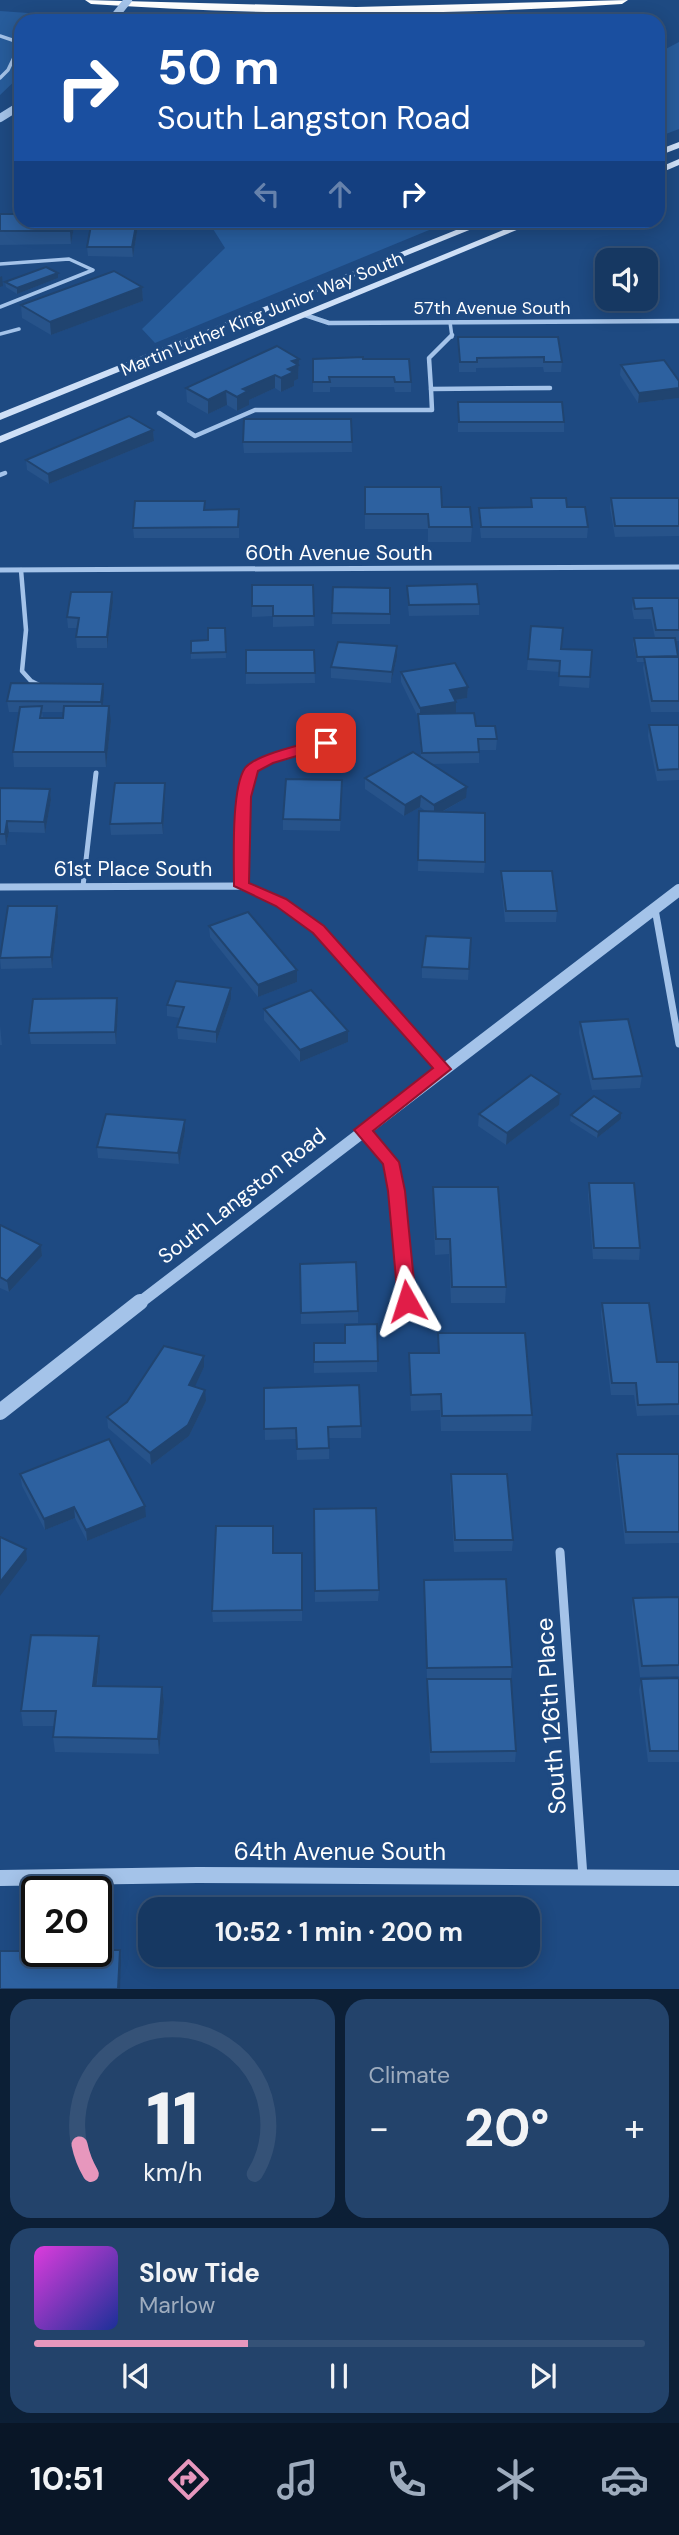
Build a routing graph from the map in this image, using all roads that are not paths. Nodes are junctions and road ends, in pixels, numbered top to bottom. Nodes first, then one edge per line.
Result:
1 (91, 0) edge
2 (622, 0) edge
3 (133, 2) edge
4 (119, 14) edge
5 (14, 57) edge
6 (0, 78) edge
7 (471, 228) edge
8 (518, 228) edge
9 (0, 264) edge
10 (0, 307) edge
11 (306, 315) junction
12 (679, 321) edge
13 (450, 322) junction
14 (19, 329) dead end
15 (0, 334) edge
16 (550, 388) dead end
17 (430, 389) junction
18 (159, 413) dead end
19 (0, 417) edge
20 (0, 440) edge
21 (679, 567) edge
22 (0, 570) edge
23 (21, 570) junction
24 (52, 687) edge
25 (326, 743) dead end
26 (96, 773) edge
27 (241, 886) junction
28 (0, 887) edge
29 (83, 887) junction
30 (679, 890) edge
31 (655, 908) junction
32 (679, 1044) edge
33 (443, 1069) junction
34 (362, 1130) junction
35 (407, 1301) dead end
36 (0, 1412) edge
37 (561, 1552) dead end
38 (583, 1877) junction
39 (0, 1878) edge
40 (679, 1878) edge

1 - 3 highway
2 - 3 highway
3 - 4 street, bridge
5 - 6 lane
7 - 19 main road, Martin Luther King Junior Way South
8 - 11 main road, Martin Luther King Junior Way South
9 - 10 lane
11 - 13 street, 57th Avenue South
11 - 20 main road, Martin Luther King Junior Way South
12 - 13 street, 57th Avenue South
13 - 17 lane
14 - 15 lane
16 - 17 lane
17 - 18 lane
21 - 23 street, 60th Avenue South
22 - 23 street, 60th Avenue South
23 - 24 lane
25 - 27 street
26 - 29 lane
27 - 29 street, 61st Place South
27 - 33 street, 61st Place South
28 - 29 street, 61st Place South
30 - 31 street, South Langston Road
31 - 32 street
31 - 33 street, South Langston Road
33 - 34 street, South Langston Road
34 - 35 lane
34 - 36 street, South Langston Road
37 - 38 street, South 126th Place
38 - 39 street, 64th Avenue South
38 - 40 street, 64th Avenue South

